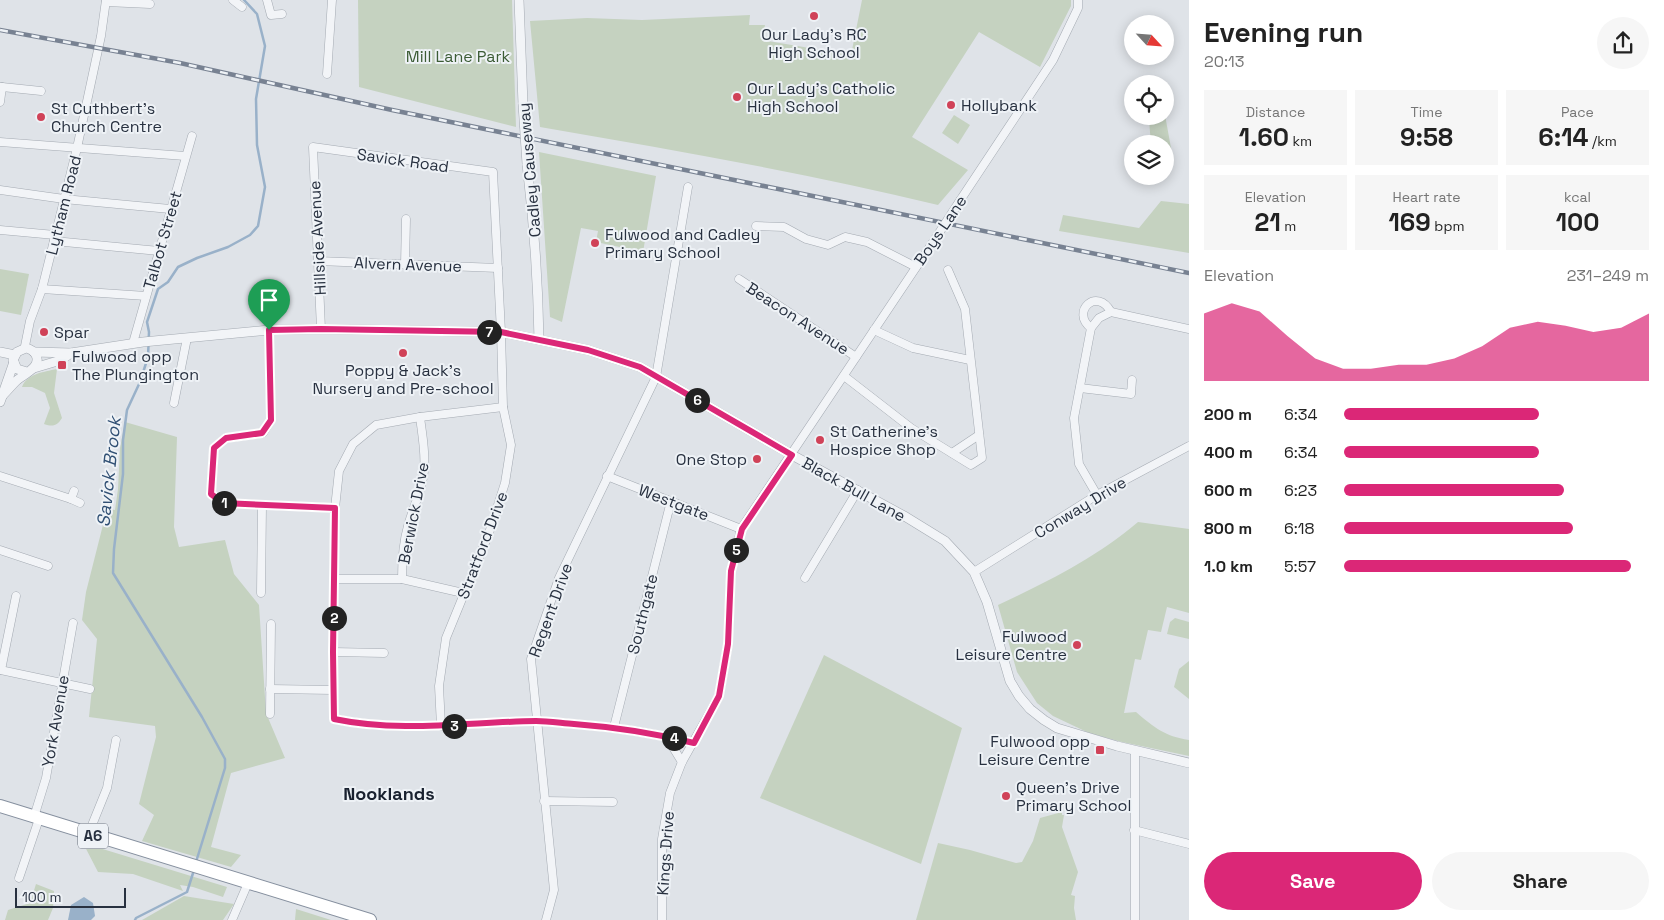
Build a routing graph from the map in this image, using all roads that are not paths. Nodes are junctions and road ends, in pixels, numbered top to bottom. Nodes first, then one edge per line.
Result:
1 (234, 0) edge
2 (267, 0) edge
3 (332, 0) edge
4 (519, 0) edge
5 (1078, 0) edge
6 (106, 1) edge
7 (150, 4) dead end
8 (242, 7) dead end
9 (282, 14) dead end
10 (327, 74) dead end
11 (1, 87) edge
12 (41, 91) dead end
13 (0, 102) edge
14 (192, 136) dead end
15 (0, 142) edge
16 (313, 147) joint
17 (77, 148) junction
18 (185, 156) junction
19 (493, 172) joint
20 (688, 187) dead end
21 (0, 190) edge
22 (64, 199) junction
23 (170, 209) junction
24 (406, 219) dead end
25 (756, 226) dead end
26 (0, 230) edge
27 (55, 238) junction
28 (159, 251) junction
29 (318, 261) junction
30 (405, 265) junction
31 (916, 267) junction
32 (498, 268) junction
33 (948, 270) dead end
34 (739, 279) dead end
35 (42, 288) junction
36 (146, 296) junction
37 (1111, 312) junction
38 (1090, 328) junction
39 (321, 329) junction
40 (1189, 329) edge
41 (269, 330) junction
42 (874, 330) junction
43 (501, 332) junction
44 (187, 338) junction
45 (539, 340) junction
46 (132, 343) junction
47 (30, 350) junction
48 (0, 352) edge
49 (71, 353) junction
50 (856, 357) junction
51 (14, 359) junction
52 (970, 360) junction
53 (30, 370) junction
54 (844, 376) junction
55 (656, 377) junction
56 (1132, 380) dead end
57 (1080, 388) junction
58 (1, 399) edge
59 (174, 403) dead end
60 (503, 407) junction
61 (420, 417) junction
62 (979, 435) junction
63 (1189, 446) edge
64 (952, 453) junction
65 (792, 455) junction
66 (0, 476) edge
67 (607, 476) junction
68 (858, 490) junction
69 (74, 491) dead end
70 (1097, 495) junction
71 (71, 499) junction
72 (671, 501) junction
73 (80, 502) dead end
74 (262, 505) junction
75 (335, 508) junction
76 (742, 529) junction
77 (0, 550) edge
78 (48, 566) dead end
79 (974, 572) junction
80 (805, 578) dead end
81 (335, 579) junction
82 (402, 580) junction
83 (261, 593) dead end
84 (463, 593) junction
85 (16, 596) dead end
86 (73, 623) dead end
87 (270, 624) dead end
88 (333, 652) junction
89 (384, 653) dead end
90 (1, 670) edge
91 (62, 683) junction
92 (90, 689) dead end
93 (270, 689) junction
94 (333, 690) junction
95 (270, 714) dead end
96 (537, 721) junction
97 (440, 726) junction
98 (614, 727) junction
99 (666, 736) junction
100 (116, 740) dead end
101 (694, 743) junction
102 (1135, 751) junction
103 (682, 762) junction
104 (1189, 763) edge
105 (544, 801) junction
106 (613, 802) dead end
107 (0, 806) edge
108 (36, 818) junction
109 (1134, 830) junction
110 (88, 835) junction
111 (1189, 844) edge
112 (19, 878) dead end
113 (248, 883) junction
114 (232, 920) edge
115 (370, 920) edge
116 (546, 920) edge
117 (662, 920) edge
118 (1135, 920) edge

1 - 8 street
2 - 9 street
3 - 10 street
4 - 45 street, Cadley Causeway, bridge
5 - 31 street, Boys Lane, bridge
6 - 7 street
6 - 17 street, Lytham Road
11 - 12 street
11 - 13 street
14 - 18 street, Talbot Street
15 - 17 street
16 - 19 street, Savick Road
16 - 29 street, Hillside Avenue
17 - 18 street
17 - 22 street, Lytham Road
18 - 23 street, Talbot Street
19 - 32 street, Stratford Drive
20 - 55 street, Regent Drive
21 - 22 street
22 - 23 street
22 - 27 street, Lytham Road
23 - 28 street, Talbot Street
24 - 30 street
25 - 31 street
26 - 27 street
27 - 28 street
27 - 35 street, Lytham Road
28 - 36 street, Talbot Street
29 - 30 street, Alvern Avenue
29 - 39 street, Hillside Avenue
30 - 32 street, Alvern Avenue
31 - 42 street, Boys Lane
32 - 43 street, Stratford Drive
33 - 52 street
34 - 50 street, Beacon Avenue
35 - 36 street
35 - 47 street, Lytham Road
36 - 46 street, Talbot Street
37 - 38 street
37 - 38 street
37 - 40 street
38 - 57 street
39 - 41 street, Black Bull Lane
39 - 43 street, Black Bull Lane
41 - 44 street, Black Bull Lane
41 - 74 street
42 - 50 street, Boys Lane
42 - 52 street
43 - 45 street, Black Bull Lane
43 - 60 street, Stratford Drive
44 - 46 street, Black Bull Lane
44 - 59 street
45 - 55 street, Black Bull Lane
46 - 49 street
47 - 49 street
47 - 51 street
47 - 53 street
48 - 51 street
49 - 53 street
50 - 54 street, Boys Lane
51 - 53 street
51 - 58 street
52 - 62 street
53 - 58 street
54 - 64 street
54 - 65 street, Boys Lane
55 - 65 street, Black Bull Lane
55 - 67 street, Regent Drive
56 - 57 street
57 - 70 street
60 - 61 street
60 - 84 street, Stratford Drive
61 - 75 street
61 - 82 street, Berwick Drive
62 - 64 street
62 - 64 street
63 - 70 street, Conway Drive
65 - 68 street, Black Bull Lane
65 - 76 street, Kings Drive
66 - 71 street
67 - 72 street, Westgate
67 - 96 street, Regent Drive
68 - 79 street, Black Bull Lane
68 - 80 street
69 - 71 street
70 - 79 street, Conway Drive
71 - 73 street
72 - 76 street, Westgate
72 - 98 street, Southgate
74 - 75 street
74 - 83 street
75 - 81 street
76 - 101 street, Kings Drive
77 - 78 street
79 - 102 street, Black Bull Lane
81 - 82 street
81 - 88 street
82 - 84 street
84 - 97 street, Stratford Drive
85 - 90 street
86 - 91 street, York Avenue
87 - 93 street
88 - 89 street
88 - 94 street
90 - 91 street
91 - 92 street
91 - 108 street, York Avenue
93 - 94 street
93 - 95 street
94 - 97 street
96 - 97 street
96 - 98 street
96 - 105 street, Regent Drive
98 - 99 street
99 - 101 street
99 - 103 street
100 - 110 street
101 - 103 street, Kings Drive
102 - 104 street, Black Bull Lane
102 - 109 street
103 - 117 street, Kings Drive
105 - 106 street
105 - 116 street, Regent Drive
107 - 108 highway, A6
108 - 110 highway, A6
108 - 112 street, York Avenue
109 - 111 street
109 - 118 street
110 - 113 highway, A6
113 - 114 street
113 - 115 highway, A6

